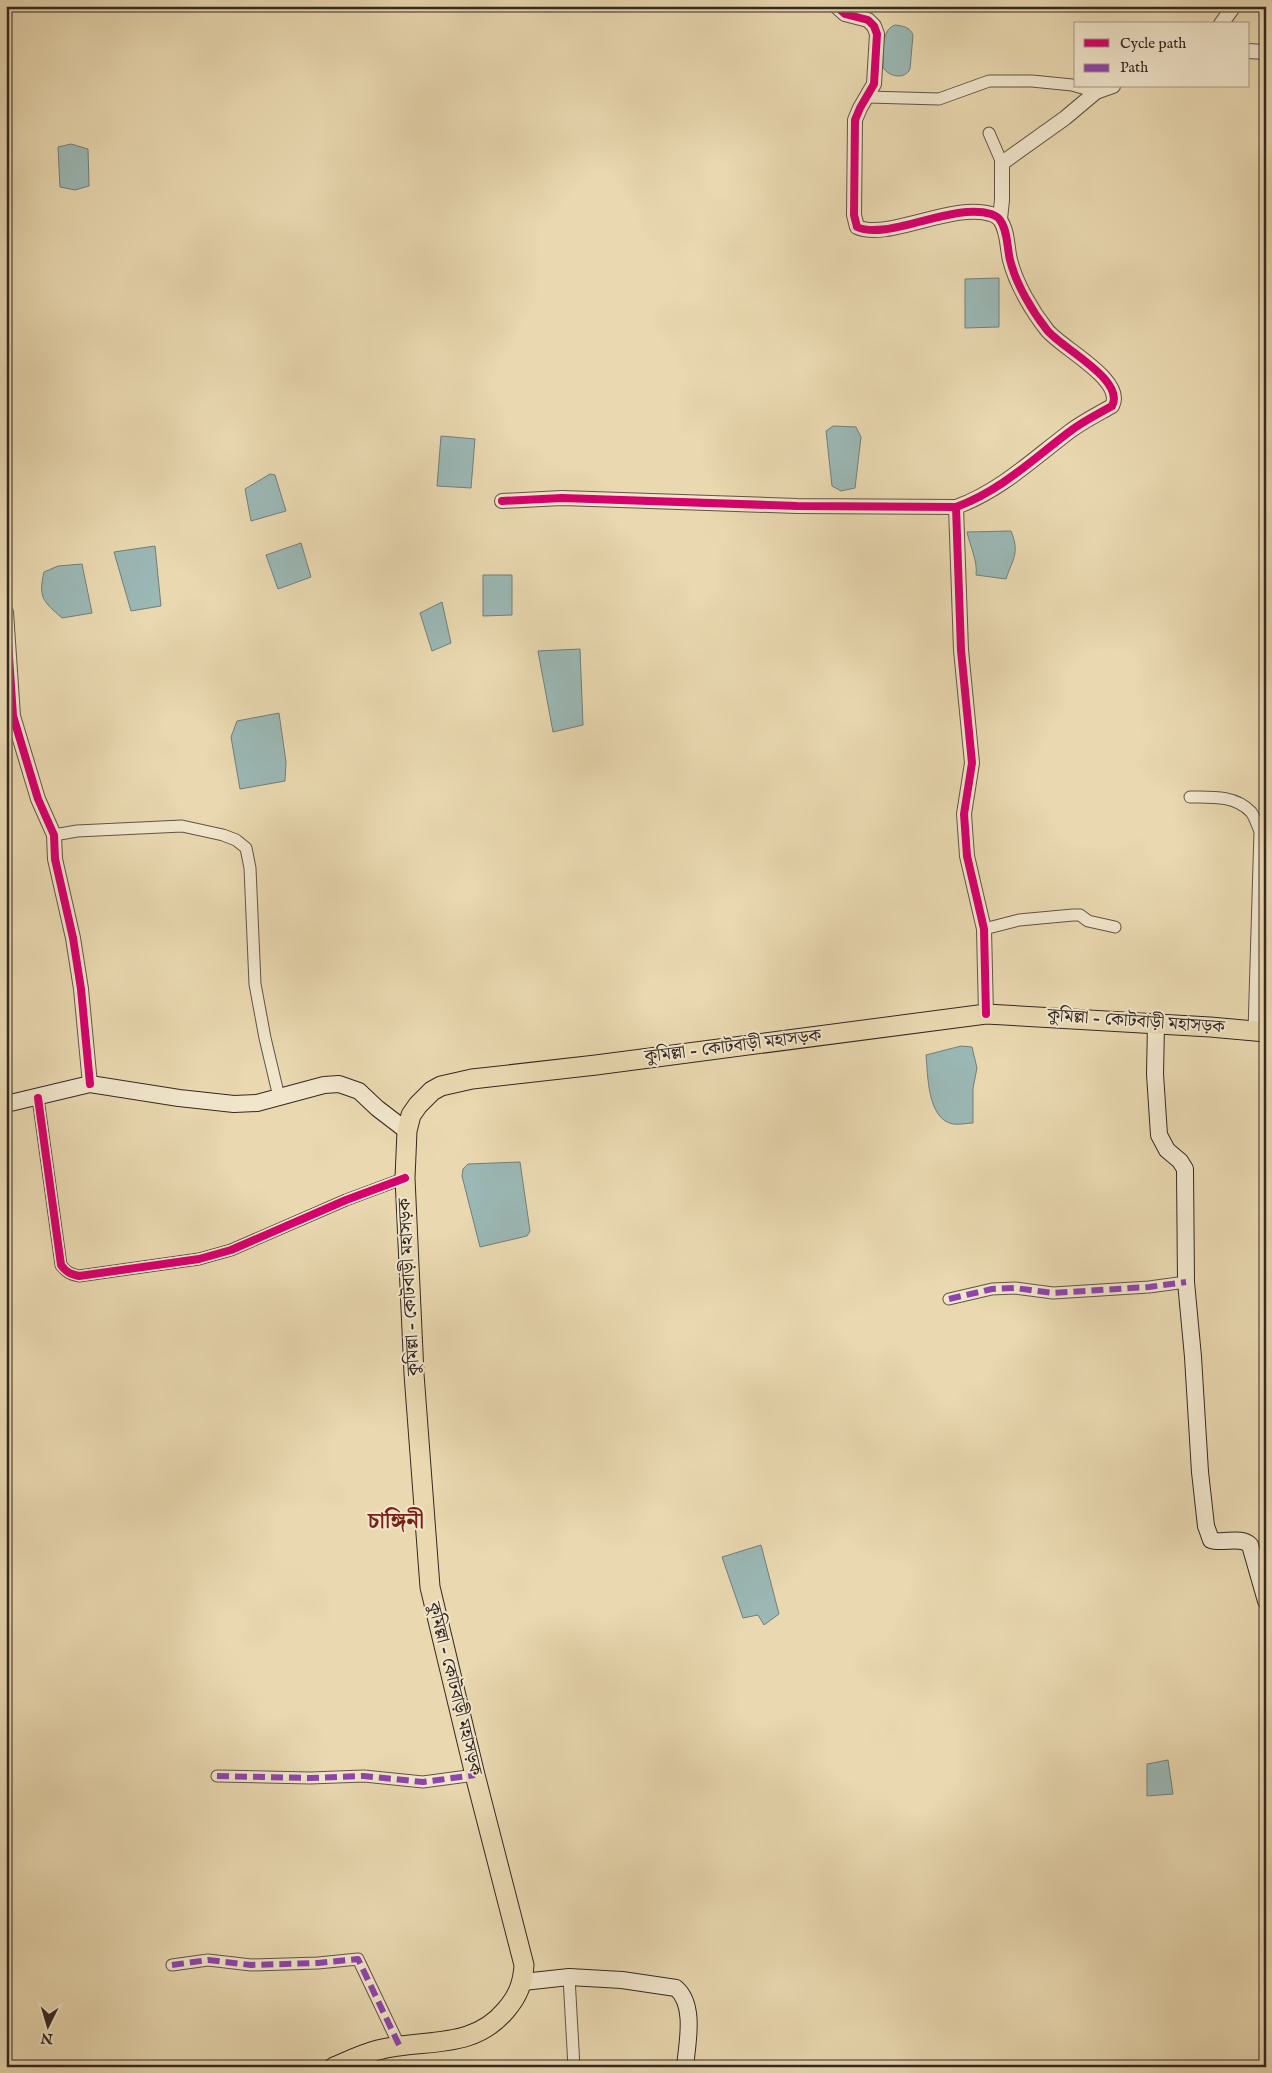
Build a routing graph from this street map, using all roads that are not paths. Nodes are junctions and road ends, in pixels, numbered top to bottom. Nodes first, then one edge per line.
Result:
1 (836, 6) edge
2 (1234, 6) edge
3 (1222, 22) edge
4 (1250, 51) edge
5 (1266, 52) edge
6 (1074, 86) edge
7 (1082, 88) edge
8 (1107, 88) edge
9 (1096, 92) junction
10 (868, 97) junction
11 (989, 133) dead end
12 (1002, 163) junction
13 (1000, 219) junction
14 (502, 501) dead end
15 (956, 507) junction
16 (6, 612) edge
17 (1190, 797) dead end
18 (54, 835) junction
19 (1115, 927) dead end
20 (984, 929) junction
21 (986, 1014) junction
22 (1156, 1024) junction
23 (1260, 1031) edge
24 (90, 1084) junction
25 (279, 1096) junction
26 (38, 1098) junction
27 (6, 1104) edge
28 (407, 1131) junction
29 (405, 1178) junction
30 (1186, 1282) junction
31 (949, 1299) dead end
32 (1266, 1601) edge
33 (475, 1775) junction
34 (217, 1776) dead end
35 (172, 1965) dead end
36 (569, 1978) junction
37 (523, 1982) junction
38 (400, 2047) junction
39 (334, 2067) edge
40 (574, 2067) edge
41 (685, 2067) edge

1 - 10 street
2 - 3 street
4 - 5 street
6 - 10 street
7 - 9 street
8 - 9 street
9 - 12 street
10 - 13 street
11 - 12 street
12 - 13 street
13 - 15 street
14 - 15 street
15 - 20 street
16 - 18 street
17 - 23 street
18 - 24 street
18 - 25 street
19 - 20 street
20 - 21 street
21 - 22 main road, কুমিল্লা - কোটবাড়ী মহাসড়ক
21 - 28 main road, কুমিল্লা - কোটবাড়ী মহাসড়ক
22 - 23 main road, কুমিল্লা - কোটবাড়ী মহাসড়ক
22 - 30 main road
24 - 25 main road
24 - 26 main road
25 - 28 main road
26 - 27 main road
26 - 29 street
28 - 29 main road, কুমিল্লা - কোটবাড়ী মহাসড়ক
29 - 33 main road, কুমিল্লা - কোটবাড়ী মহাসড়ক
30 - 31 street
30 - 32 main road
33 - 34 street
33 - 37 main road, কুমিল্লা - কোটবাড়ী মহাসড়ক
35 - 38 street
36 - 37 main road
36 - 40 street
36 - 41 main road
37 - 38 main road
38 - 39 main road

